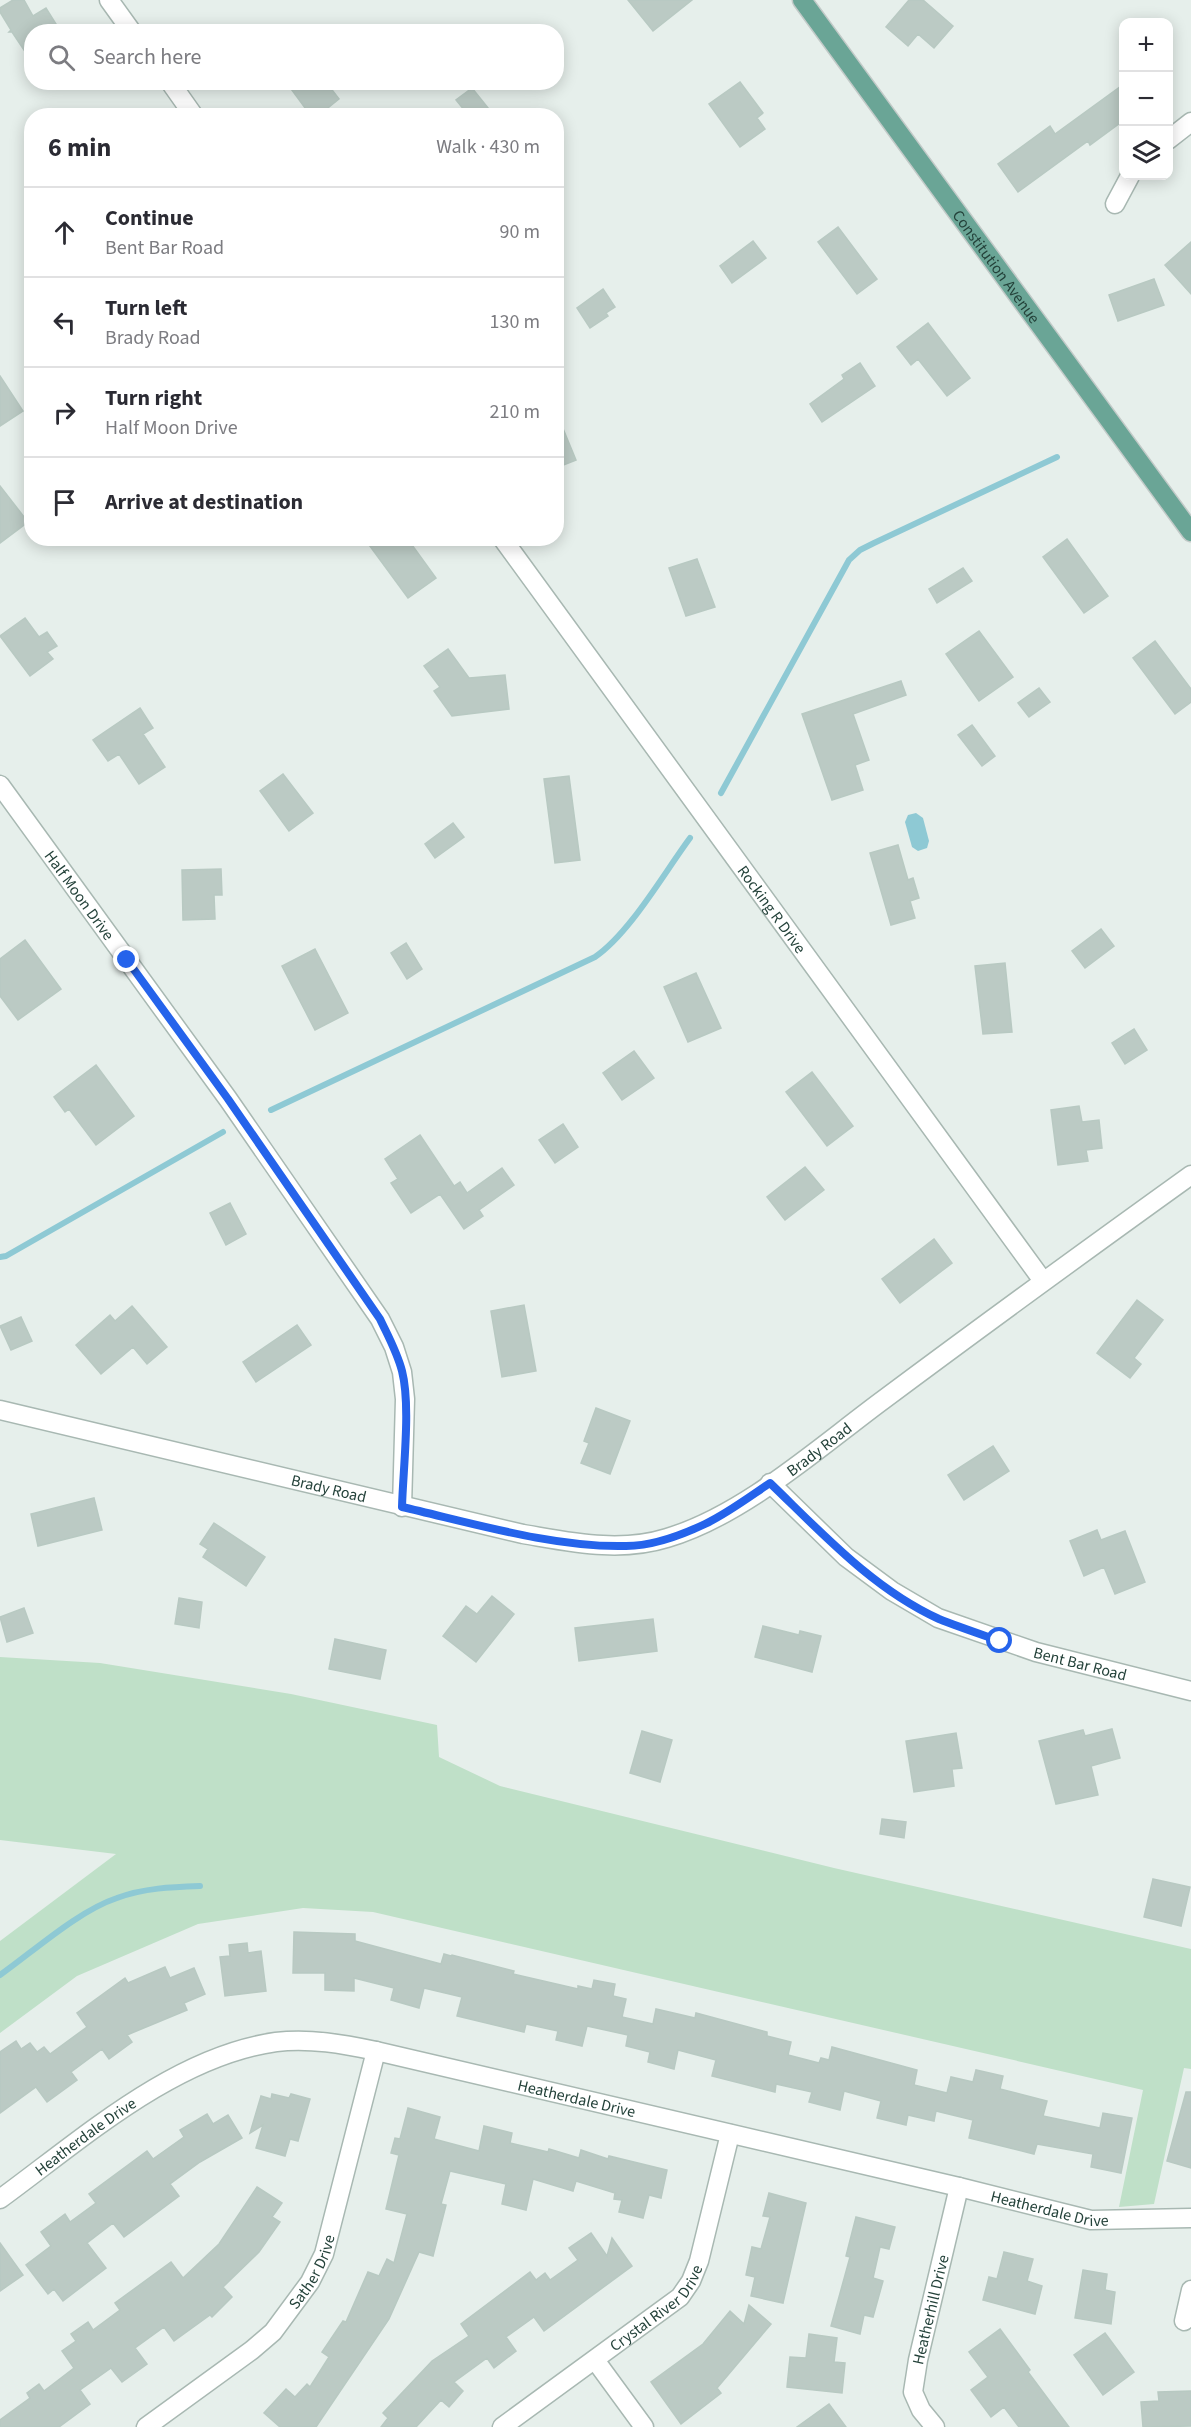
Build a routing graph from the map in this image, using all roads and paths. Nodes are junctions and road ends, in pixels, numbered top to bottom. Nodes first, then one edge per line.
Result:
1 (109, 0) edge
2 (802, 0) edge
3 (126, 24) edge
4 (176, 90) edge
5 (188, 108) edge
6 (1191, 122) edge
7 (1173, 136) edge
8 (1128, 180) edge
9 (1115, 204) dead end
10 (1188, 523) edge
11 (508, 546) edge
12 (0, 785) edge
13 (1191, 1175) edge
14 (1043, 1281) junction
15 (0, 1410) edge
16 (770, 1483) junction
17 (402, 1507) junction
18 (1191, 1691) edge
19 (376, 2051) junction
20 (730, 2134) junction
21 (959, 2187) junction
22 (0, 2199) edge
23 (1191, 2218) edge
24 (1191, 2290) edge
25 (1184, 2321) dead end
26 (595, 2360) junction
27 (146, 2427) edge
28 (502, 2427) edge
29 (644, 2427) edge
30 (935, 2427) edge

1 - 3 street
2 - 10 main road, Constitution Avenue
4 - 5 street
6 - 7 street
8 - 9 street
11 - 14 street, Rocking R Drive
12 - 17 street, Half Moon Drive
13 - 14 street, Brady Road
14 - 16 street, Brady Road
15 - 17 street, Brady Road
16 - 17 street, Brady Road
16 - 18 street, Bent Bar Road
19 - 20 street, Heatherdale Drive
19 - 22 street, Heatherdale Drive
19 - 27 street, Sather Drive
20 - 21 street, Heatherdale Drive
20 - 26 street, Crystal River Drive
21 - 23 street, Heatherdale Drive
21 - 30 street, Heatherhill Drive
24 - 25 street
26 - 28 street, Crystal River Drive
26 - 29 street

